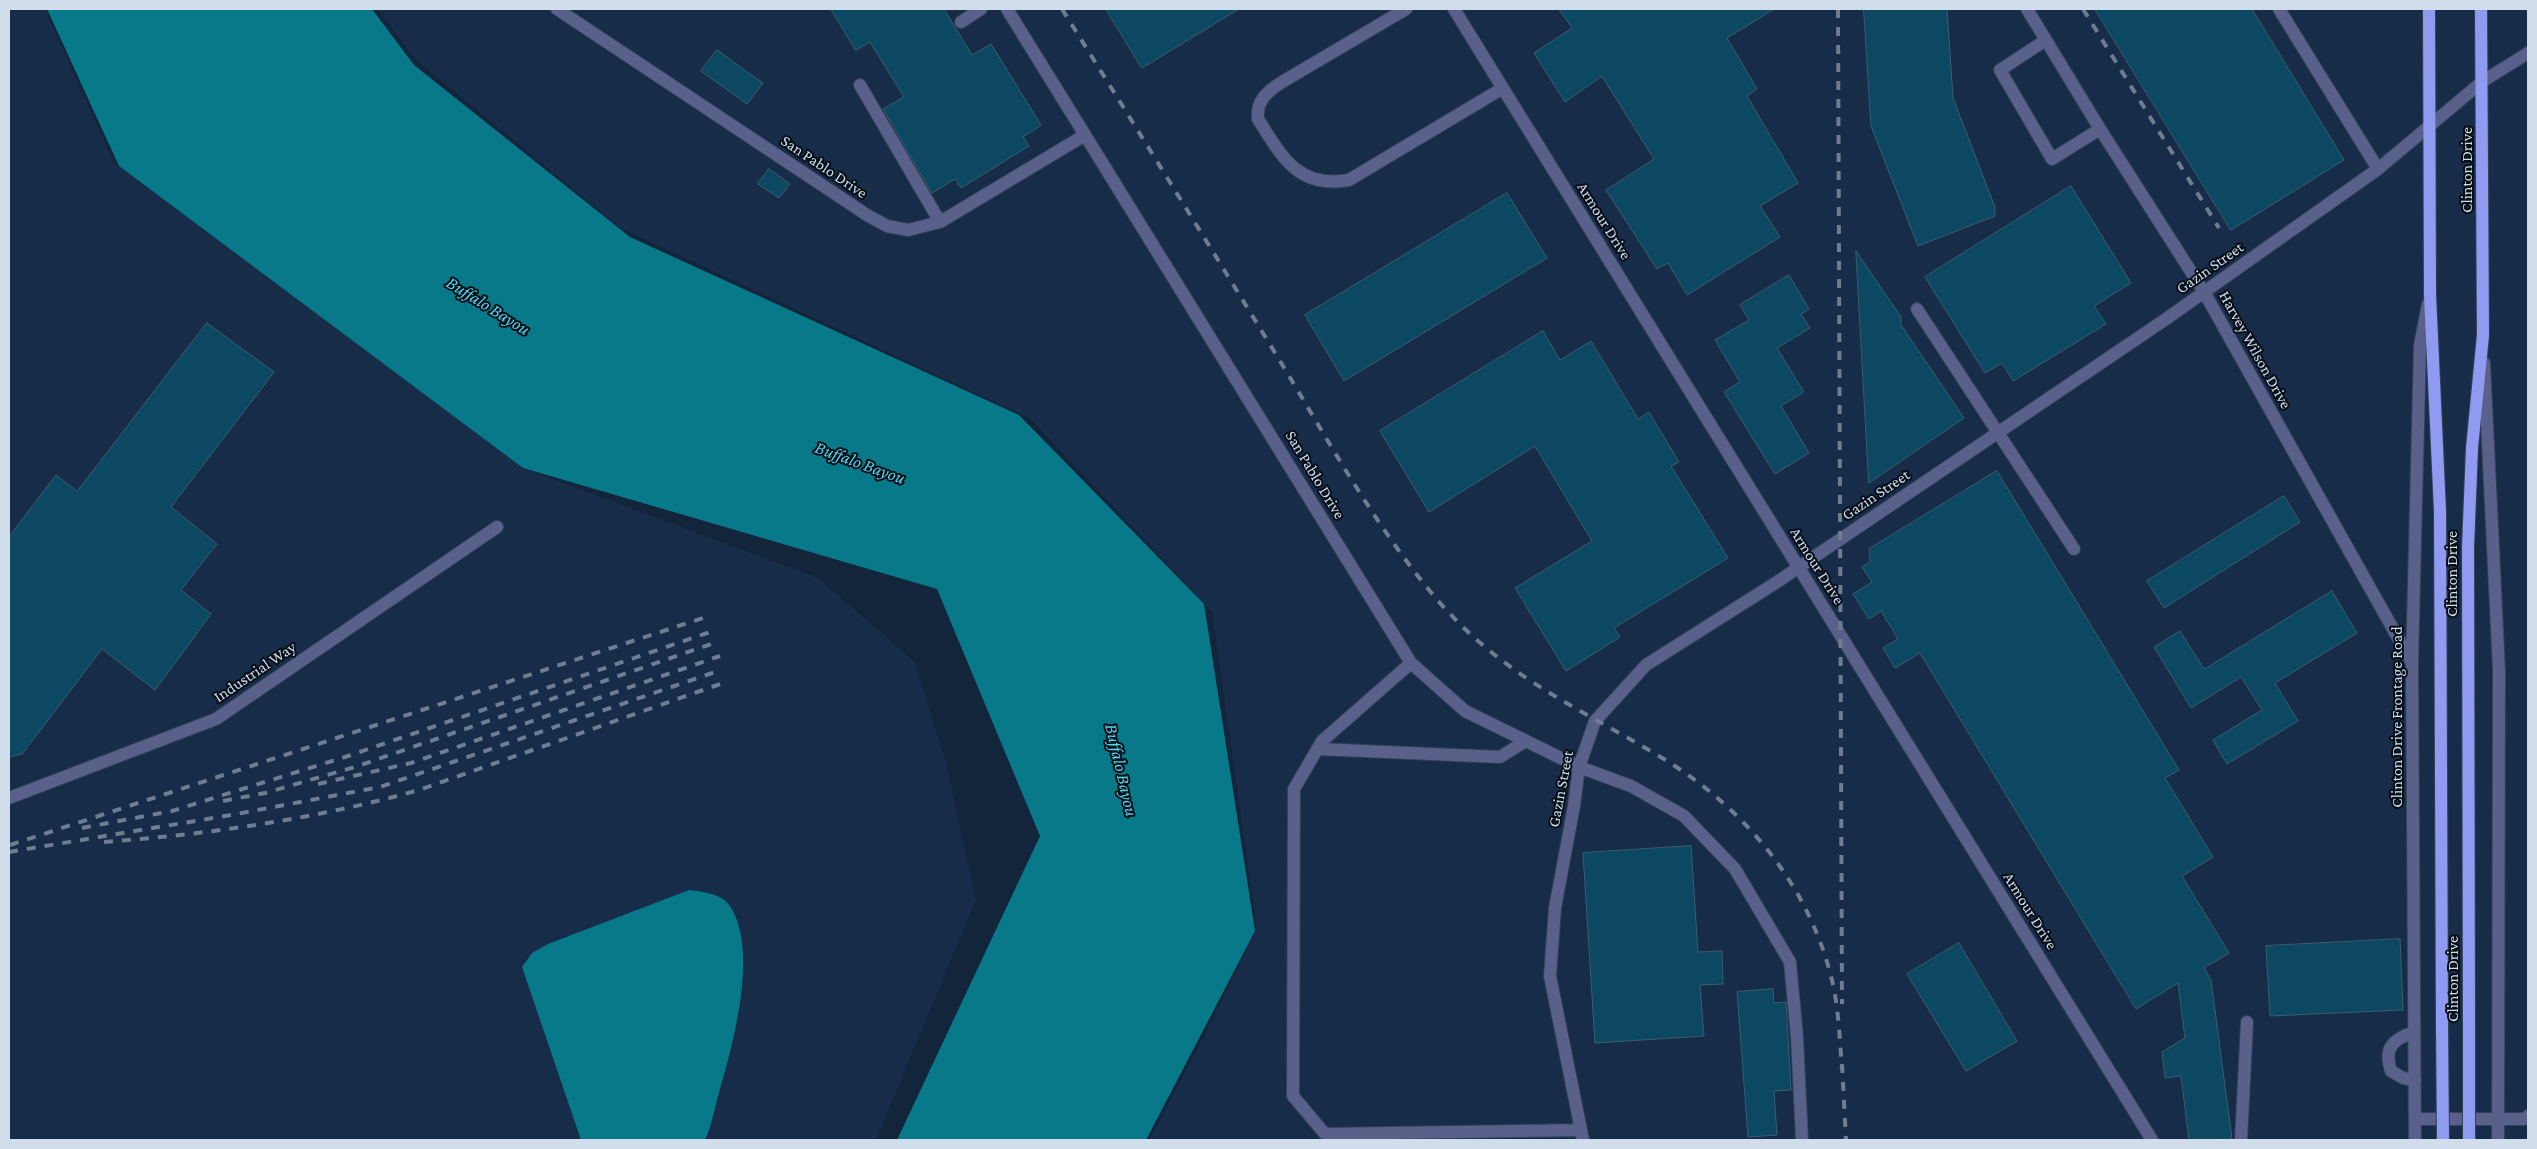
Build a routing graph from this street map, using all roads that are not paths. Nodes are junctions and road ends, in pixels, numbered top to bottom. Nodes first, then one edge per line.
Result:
1 (557, 9) edge
2 (981, 9) edge
3 (1007, 9) edge
4 (1406, 9) edge
5 (1454, 9) edge
6 (2027, 9) edge
7 (2279, 9) edge
8 (2429, 9) edge
9 (2482, 9) edge
10 (961, 22) dead end
11 (2046, 40) junction
12 (2528, 53) edge
13 (2483, 80) junction
14 (860, 85) dead end
15 (1503, 88) junction
16 (2428, 128) junction
17 (2100, 130) junction
18 (1085, 135) junction
19 (2378, 169) junction
20 (940, 222) junction
21 (2204, 292) junction
22 (2430, 296) junction
23 (1917, 309) dead end
24 (2483, 334) junction
25 (1998, 432) junction
26 (497, 527) dead end
27 (2074, 549) dead end
28 (1797, 567) junction
29 (2412, 662) junction
30 (1410, 663) junction
31 (1526, 741) junction
32 (1318, 749) junction
33 (1579, 767) junction
34 (9, 798) edge
35 (2247, 1022) dead end
36 (2414, 1032) junction
37 (2415, 1080) junction
38 (2528, 1116) edge
39 (2498, 1118) junction
40 (2415, 1119) junction
41 (1582, 1135) edge
42 (1802, 1140) edge
43 (2152, 1140) edge
44 (2242, 1140) edge
45 (2415, 1140) edge
46 (2443, 1140) edge
47 (2470, 1140) edge
48 (2498, 1140) edge

1 - 20 street, San Pablo Drive
2 - 10 street
3 - 18 street, San Pablo Drive
4 - 15 street
5 - 15 street, Armour Drive
6 - 11 street, Harvey Wilson Drive
7 - 19 street
8 - 16 main road, Clinton Drive
9 - 13 main road, Clinton Drive
11 - 17 street, Harvey Wilson Drive
11 - 17 street
12 - 13 street, Gazin Street
13 - 16 street, Gazin Street
13 - 24 main road, Clinton Drive
14 - 20 street
15 - 28 street, Armour Drive
16 - 19 street, Gazin Street
16 - 22 main road, Clinton Drive
17 - 21 street, Harvey Wilson Drive
18 - 20 street, San Pablo Drive
18 - 30 street, San Pablo Drive
19 - 21 street, Gazin Street
21 - 25 street, Gazin Street
21 - 29 street, Harvey Wilson Drive
22 - 29 street, Clinton Drive Frontage Road
22 - 46 main road, Clinton Drive, bridge
23 - 25 street
24 - 39 street
24 - 47 main road, Clinton Drive, bridge
25 - 27 street
25 - 28 street, Gazin Street
26 - 34 street, Industrial Way
28 - 33 street, Gazin Street
28 - 43 street, Armour Drive
29 - 36 street, Clinton Drive Frontage Road
30 - 31 street, San Pablo Drive
30 - 32 street
31 - 32 street
31 - 33 street, San Pablo Drive
32 - 41 street
33 - 41 street, Gazin Street
33 - 42 street, San Pablo Drive
35 - 44 street
36 - 37 street, Clinton Drive Frontage Road
36 - 37 street
37 - 40 street, Clinton Drive Frontage Road
38 - 39 street
39 - 40 street
39 - 48 street
40 - 45 street, Clinton Drive Frontage Road

